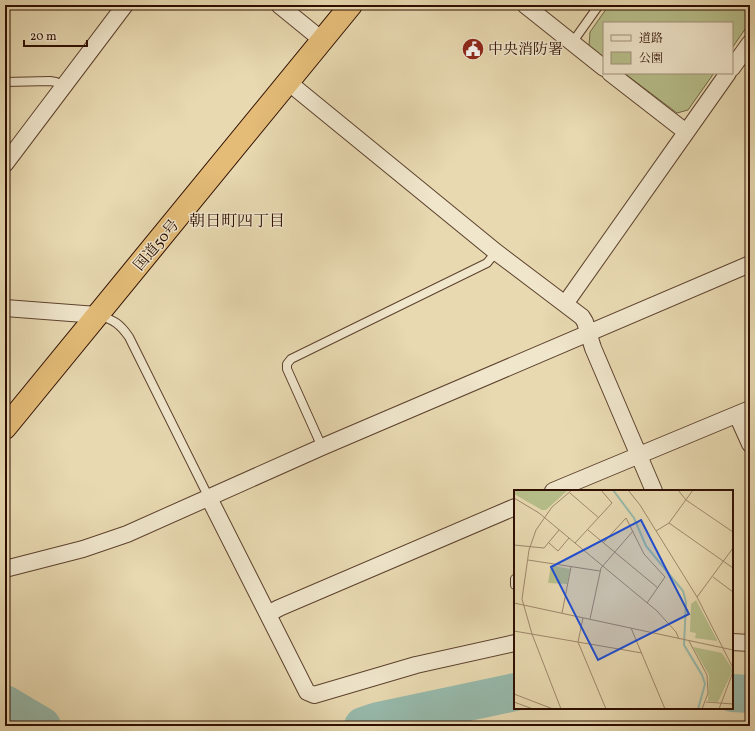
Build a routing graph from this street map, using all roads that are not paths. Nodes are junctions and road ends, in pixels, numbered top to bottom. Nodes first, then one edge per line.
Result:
1 (125, 5) edge
2 (279, 5) edge
3 (351, 5) edge
4 (525, 5) edge
5 (599, 5) edge
6 (322, 40) junction
7 (750, 42) edge
8 (572, 43) junction
9 (603, 67) edge
10 (733, 67) edge
11 (611, 74) edge
12 (727, 74) edge
13 (5, 82) edge
14 (288, 82) junction
15 (64, 86) junction
16 (686, 132) junction
17 (5, 164) edge
18 (496, 252) junction
19 (750, 264) edge
20 (565, 304) junction
21 (5, 308) edge
22 (97, 315) junction
23 (588, 333) junction
24 (744, 412) edge
25 (5, 428) edge
26 (750, 444) edge
27 (322, 447) junction
28 (639, 454) junction
29 (555, 490) edge
30 (654, 490) edge
31 (209, 498) junction
32 (514, 507) edge
33 (5, 569) edge
34 (268, 614) junction
35 (733, 642) edge
36 (514, 643) edge
37 (750, 643) edge

1 - 15 street
2 - 6 street
3 - 6 highway, 国道50号
4 - 8 street
5 - 8 lane
6 - 14 highway, 国道50号
7 - 10 street
8 - 9 street
11 - 16 street
12 - 16 street
13 - 15 lane
14 - 18 street
14 - 22 highway, 国道50号
15 - 17 street
16 - 20 street
18 - 20 street
18 - 27 lane
19 - 23 street
20 - 23 street
21 - 22 street
22 - 25 highway, 国道50号
22 - 31 lane
23 - 27 street
23 - 28 street
24 - 26 street
24 - 28 street
27 - 31 street
28 - 29 street
28 - 30 street
31 - 33 street
31 - 34 street
32 - 34 street
34 - 36 street
35 - 37 street

